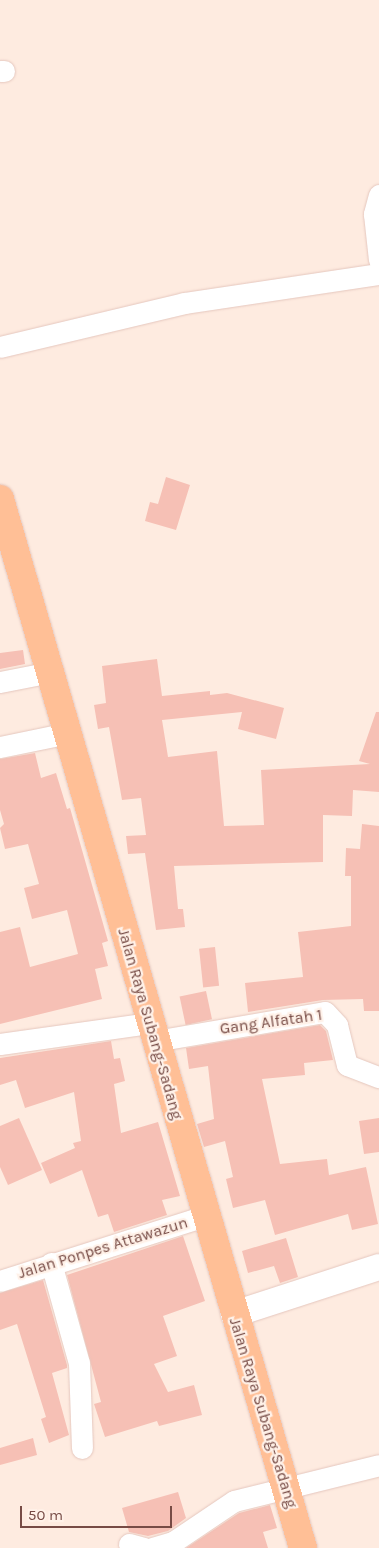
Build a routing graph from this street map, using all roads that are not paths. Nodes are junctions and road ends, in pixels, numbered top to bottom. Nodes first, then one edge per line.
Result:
1 (379, 195) edge
2 (379, 260) edge
3 (379, 274) edge
4 (0, 347) edge
5 (2, 513) edge
6 (51, 672) junction
7 (0, 682) edge
8 (68, 733) junction
9 (0, 747) edge
10 (152, 1032) junction
11 (0, 1044) edge
12 (379, 1077) edge
13 (205, 1216) junction
14 (51, 1263) junction
15 (379, 1267) edge
16 (0, 1280) edge
17 (234, 1314) junction
18 (82, 1448) dead end
19 (379, 1465) edge
20 (285, 1486) junction
21 (152, 1548) edge
22 (303, 1548) edge

1 - 2 street
3 - 4 street
5 - 6 main road, Jalan Raya Subang-Sadang
6 - 7 street
6 - 8 main road, Jalan Raya Subang-Sadang
8 - 9 street
8 - 10 main road, Jalan Raya Subang-Sadang
10 - 11 street
10 - 12 street, Gang Alfatah 1
10 - 13 main road, Jalan Raya Subang-Sadang
13 - 14 street, Jalan Ponpes Attawazun
13 - 17 main road, Jalan Raya Subang-Sadang
14 - 16 street, Jalan Ponpes Attawazun
14 - 18 street
15 - 17 street
17 - 20 main road, Jalan Raya Subang-Sadang
19 - 20 street
20 - 21 street
20 - 22 main road, Jalan Raya Subang-Sadang

